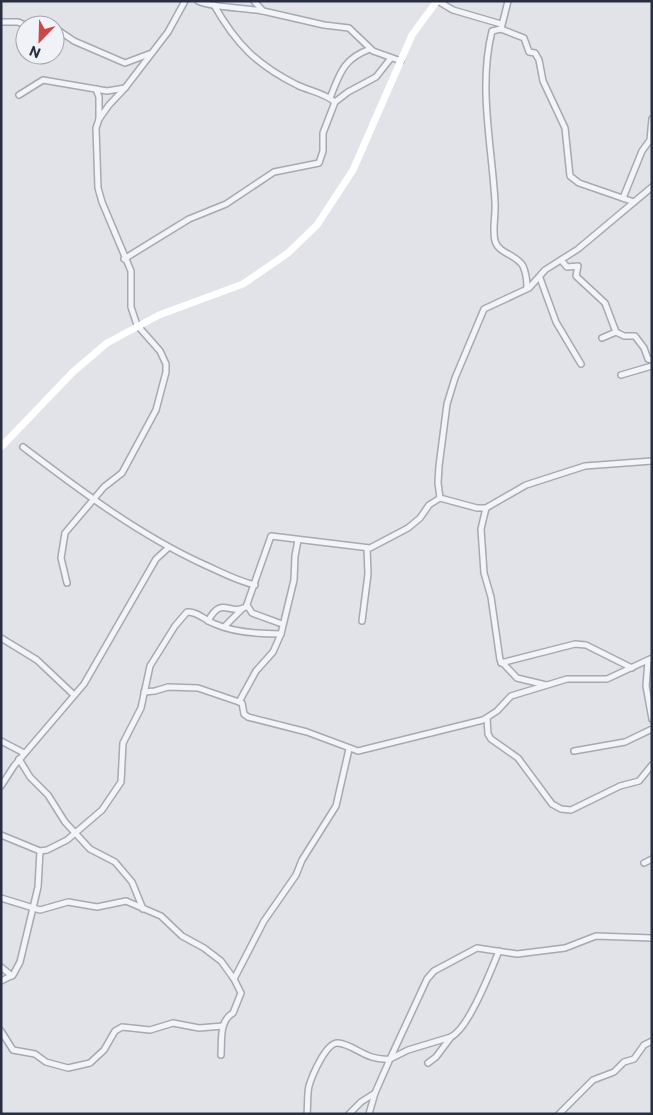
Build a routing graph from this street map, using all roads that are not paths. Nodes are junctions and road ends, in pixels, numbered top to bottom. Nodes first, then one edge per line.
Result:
1 (185, 1) edge
2 (198, 1) edge
3 (254, 1) edge
4 (437, 1) edge
5 (508, 1) edge
6 (214, 5) junction
7 (263, 11) junction
8 (1, 22) edge
9 (15, 22) edge
10 (501, 27) junction
11 (65, 35) edge
12 (370, 48) junction
13 (150, 53) junction
14 (391, 58) junction
15 (401, 61) junction
16 (125, 88) junction
17 (96, 89) junction
18 (19, 95) dead end
19 (330, 98) junction
20 (336, 102) junction
21 (99, 119) junction
22 (652, 119) edge
23 (652, 187) edge
24 (624, 198) junction
25 (634, 202) junction
26 (124, 259) junction
27 (561, 260) junction
28 (540, 278) junction
29 (528, 288) junction
30 (137, 325) junction
31 (616, 332) junction
32 (602, 338) dead end
33 (652, 360) edge
34 (581, 364) dead end
35 (652, 366) edge
36 (621, 376) dead end
37 (1, 447) edge
38 (23, 447) dead end
39 (652, 461) edge
40 (440, 498) junction
41 (94, 500) junction
42 (486, 508) junction
43 (298, 540) junction
44 (168, 548) junction
45 (367, 548) junction
46 (67, 583) dead end
47 (255, 585) junction
48 (247, 605) junction
49 (242, 609) junction
50 (208, 620) junction
51 (362, 621) dead end
52 (282, 624) junction
53 (224, 628) junction
54 (281, 634) junction
55 (1, 638) edge
56 (650, 660) edge
57 (501, 663) junction
58 (632, 668) junction
59 (549, 685) junction
60 (144, 692) junction
61 (74, 696) junction
62 (238, 702) junction
63 (487, 718) junction
64 (652, 719) edge
65 (652, 729) edge
66 (1, 741) edge
67 (349, 749) junction
68 (574, 752) dead end
69 (24, 753) junction
70 (19, 759) junction
71 (652, 765) edge
72 (1, 786) edge
73 (76, 833) junction
74 (1, 835) edge
75 (40, 851) junction
76 (652, 859) edge
77 (644, 863) dead end
78 (1, 898) edge
79 (33, 908) junction
80 (143, 909) junction
81 (652, 938) edge
82 (499, 951) junction
83 (1, 967) edge
84 (12, 976) junction
85 (234, 979) junction
86 (1, 981) edge
87 (223, 1026) junction
88 (1, 1031) edge
89 (451, 1037) junction
90 (652, 1041) edge
91 (221, 1055) dead end
92 (390, 1059) junction
93 (428, 1063) dead end
94 (375, 1093) junction
95 (307, 1114) edge
96 (350, 1114) edge
97 (369, 1114) edge
98 (560, 1114) edge

1 - 13 street
2 - 6 street
3 - 7 street
4 - 10 street
4 - 15 main road
5 - 10 street
6 - 7 street
6 - 19 street
7 - 12 street
8 - 9 street
10 - 24 street
10 - 29 street
11 - 13 street
12 - 14 street
12 - 19 street
13 - 16 street
14 - 15 street
14 - 20 street
15 - 30 main road
16 - 17 street
16 - 21 street
17 - 18 street
17 - 21 street
19 - 20 street
20 - 26 street
21 - 26 street
22 - 24 street
23 - 25 street
24 - 25 street
25 - 27 street
26 - 30 street
27 - 28 street
27 - 31 street
28 - 29 street
28 - 34 street
29 - 40 street
30 - 37 main road
30 - 41 street
31 - 32 street
31 - 33 street
35 - 36 street
38 - 41 street
39 - 42 street
40 - 42 street
40 - 45 street
41 - 44 street
41 - 46 street
42 - 57 street
43 - 45 street
43 - 47 street
43 - 52 street
44 - 47 street
44 - 61 street
45 - 51 street
47 - 48 street
48 - 49 street
48 - 52 street
49 - 50 street
49 - 53 street
50 - 53 street
50 - 60 street
52 - 54 street
53 - 54 street
54 - 62 street
55 - 61 street
56 - 58 street
56 - 64 street
57 - 58 street
57 - 59 street
58 - 59 street
59 - 63 street
60 - 62 street
60 - 73 street
61 - 69 street
62 - 67 street
63 - 67 street
63 - 71 street
65 - 68 street
66 - 69 street
67 - 85 street
69 - 70 street
70 - 72 street
70 - 73 street
73 - 75 street
73 - 80 street
74 - 75 street
75 - 79 street
76 - 77 street
78 - 79 street
79 - 80 street
79 - 84 street
80 - 85 street
81 - 82 street
82 - 89 street
82 - 92 street
83 - 84 street
84 - 86 street
85 - 87 street
87 - 88 street
87 - 91 street
89 - 92 street
89 - 93 street
90 - 98 street
92 - 94 street
92 - 95 street
94 - 96 street
94 - 97 street

